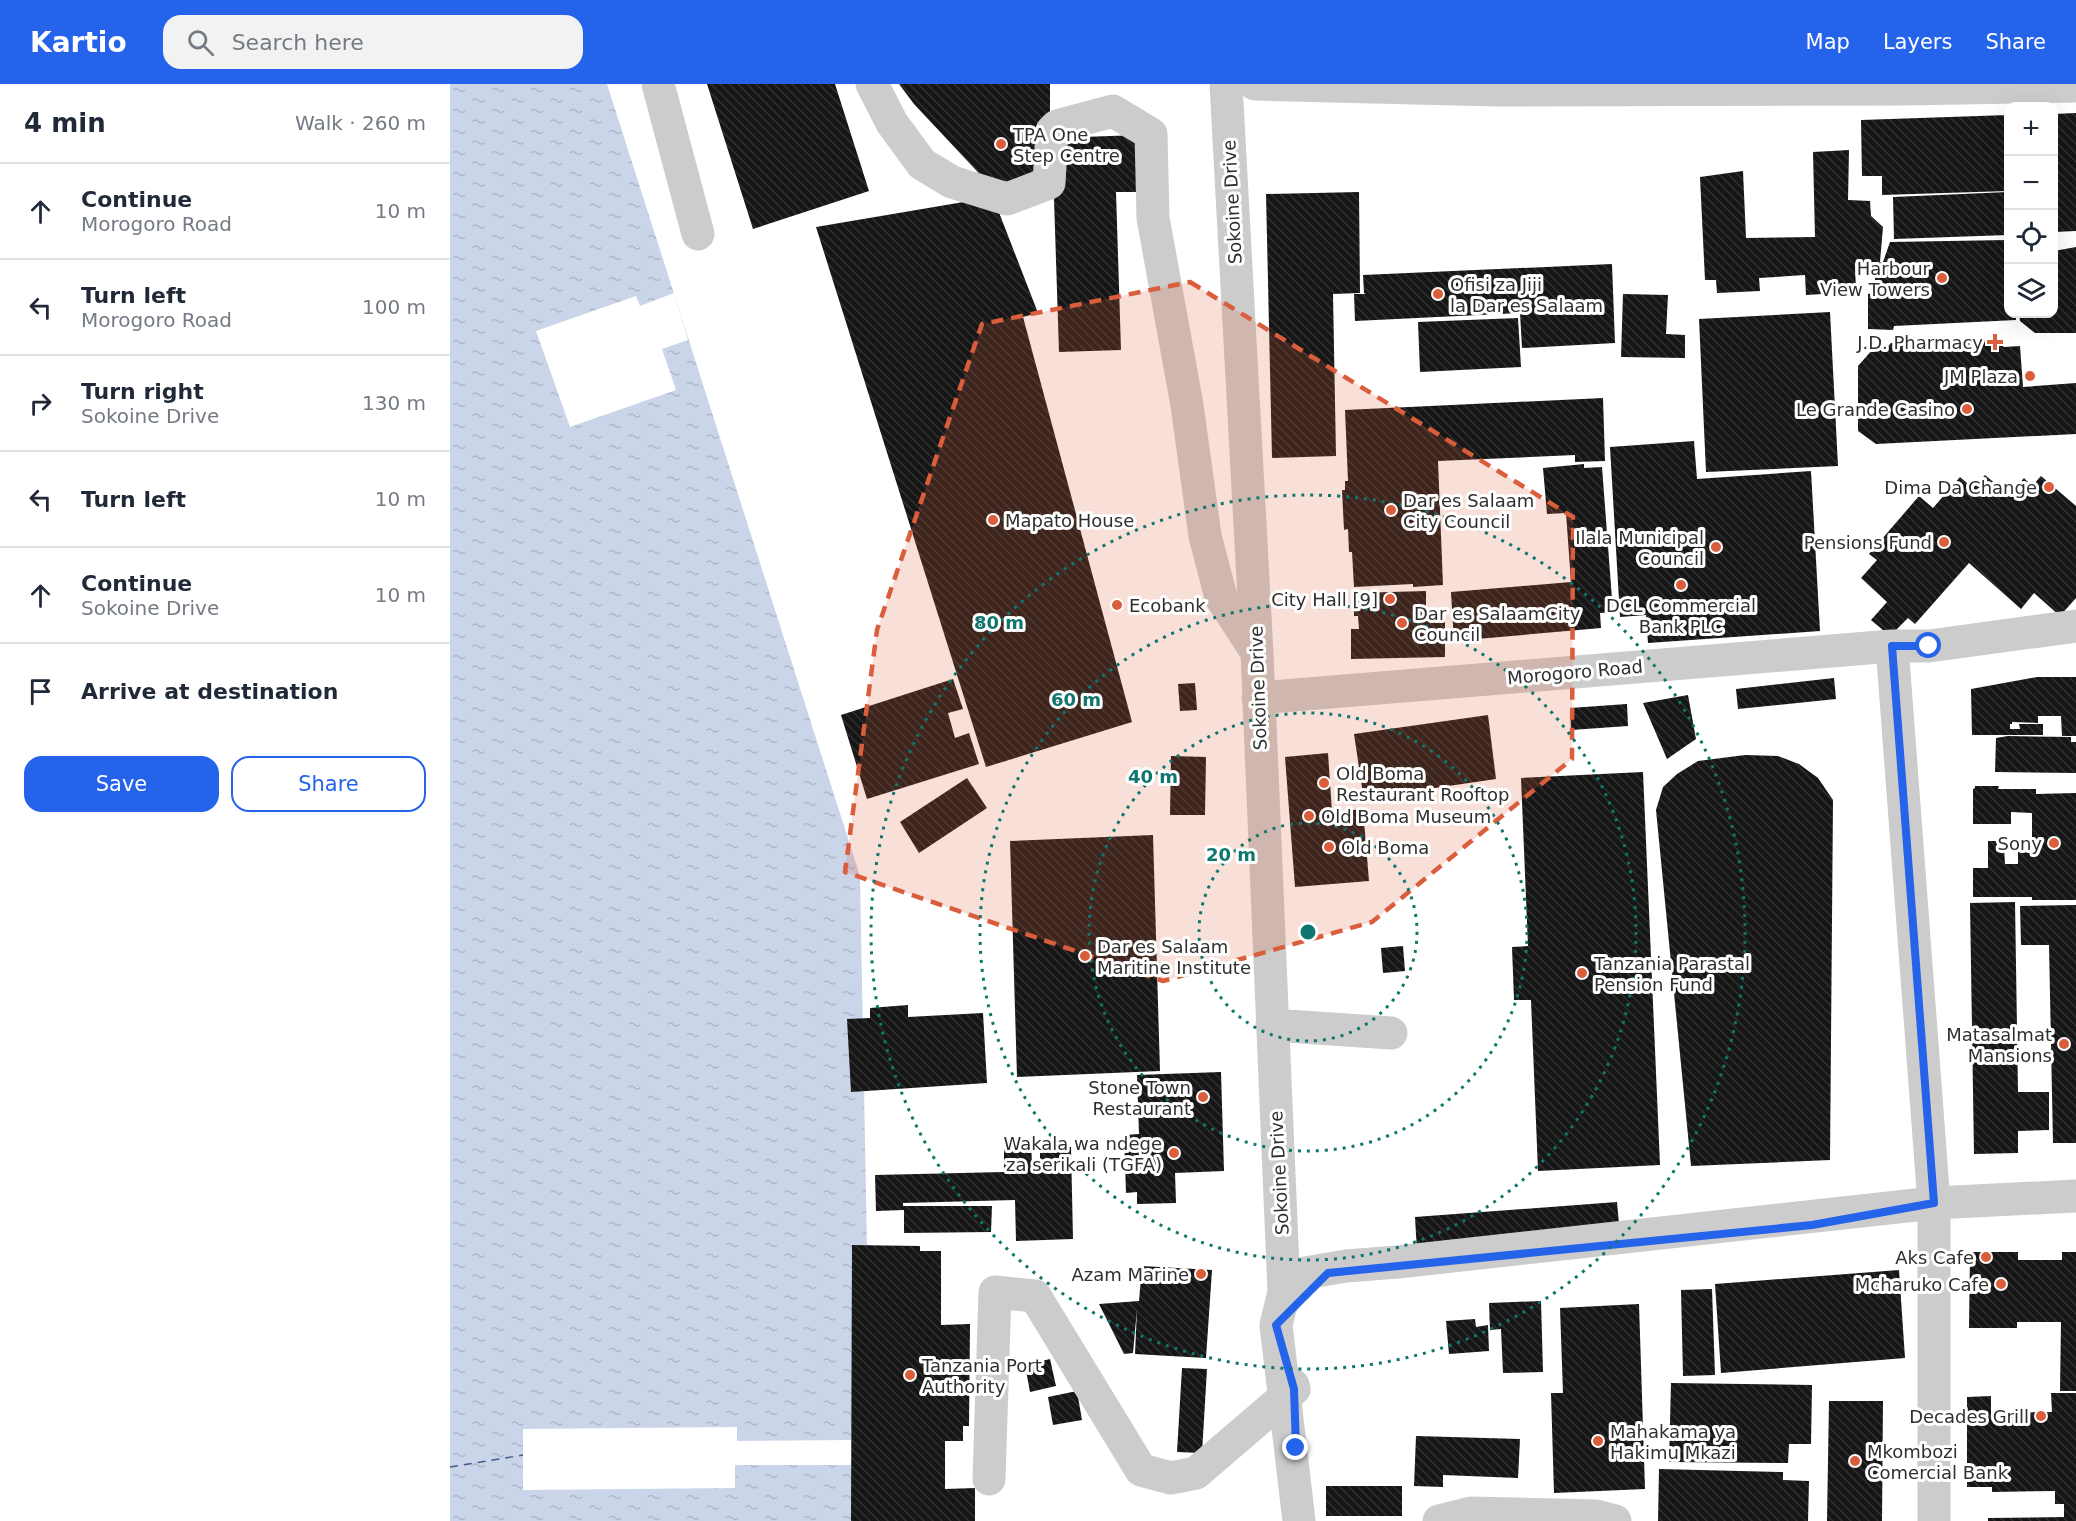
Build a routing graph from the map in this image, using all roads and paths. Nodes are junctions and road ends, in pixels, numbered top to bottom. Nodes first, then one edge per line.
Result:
1 (658, 84) edge
2 (872, 84) edge
3 (1226, 84) edge
4 (1255, 84) edge
5 (2076, 86) edge
6 (698, 234) dead end
7 (2076, 626) edge
8 (1892, 646) junction
9 (1257, 653) junction
10 (1258, 698) junction
11 (1272, 1024) junction
12 (1391, 1033) dead end
13 (2076, 1196) edge
14 (1923, 1205) junction
15 (1284, 1292) junction
16 (1276, 1325) junction
17 (1294, 1389) junction
18 (989, 1479) dead end
19 (1288, 1521) edge
20 (1299, 1521) edge
21 (1438, 1521) edge
22 (1615, 1521) edge
23 (1934, 1521) edge

1 - 6 street
2 - 9 street
3 - 9 street, Sokoine Drive
4 - 5 street
7 - 8 street, Morogoro Road
8 - 10 street, Morogoro Road
8 - 14 street
9 - 10 street, Sokoine Drive
10 - 11 street, Sokoine Drive
11 - 12 street
11 - 15 street, Sokoine Drive
13 - 14 street
14 - 15 street
14 - 16 street
14 - 23 street
15 - 16 street, Sokoine Drive
16 - 17 street, Sokoine Drive
16 - 19 street, Sokoine Drive
16 - 20 street, Sokoine Drive
17 - 18 street
17 - 20 street, Sokoine Drive
21 - 22 street

